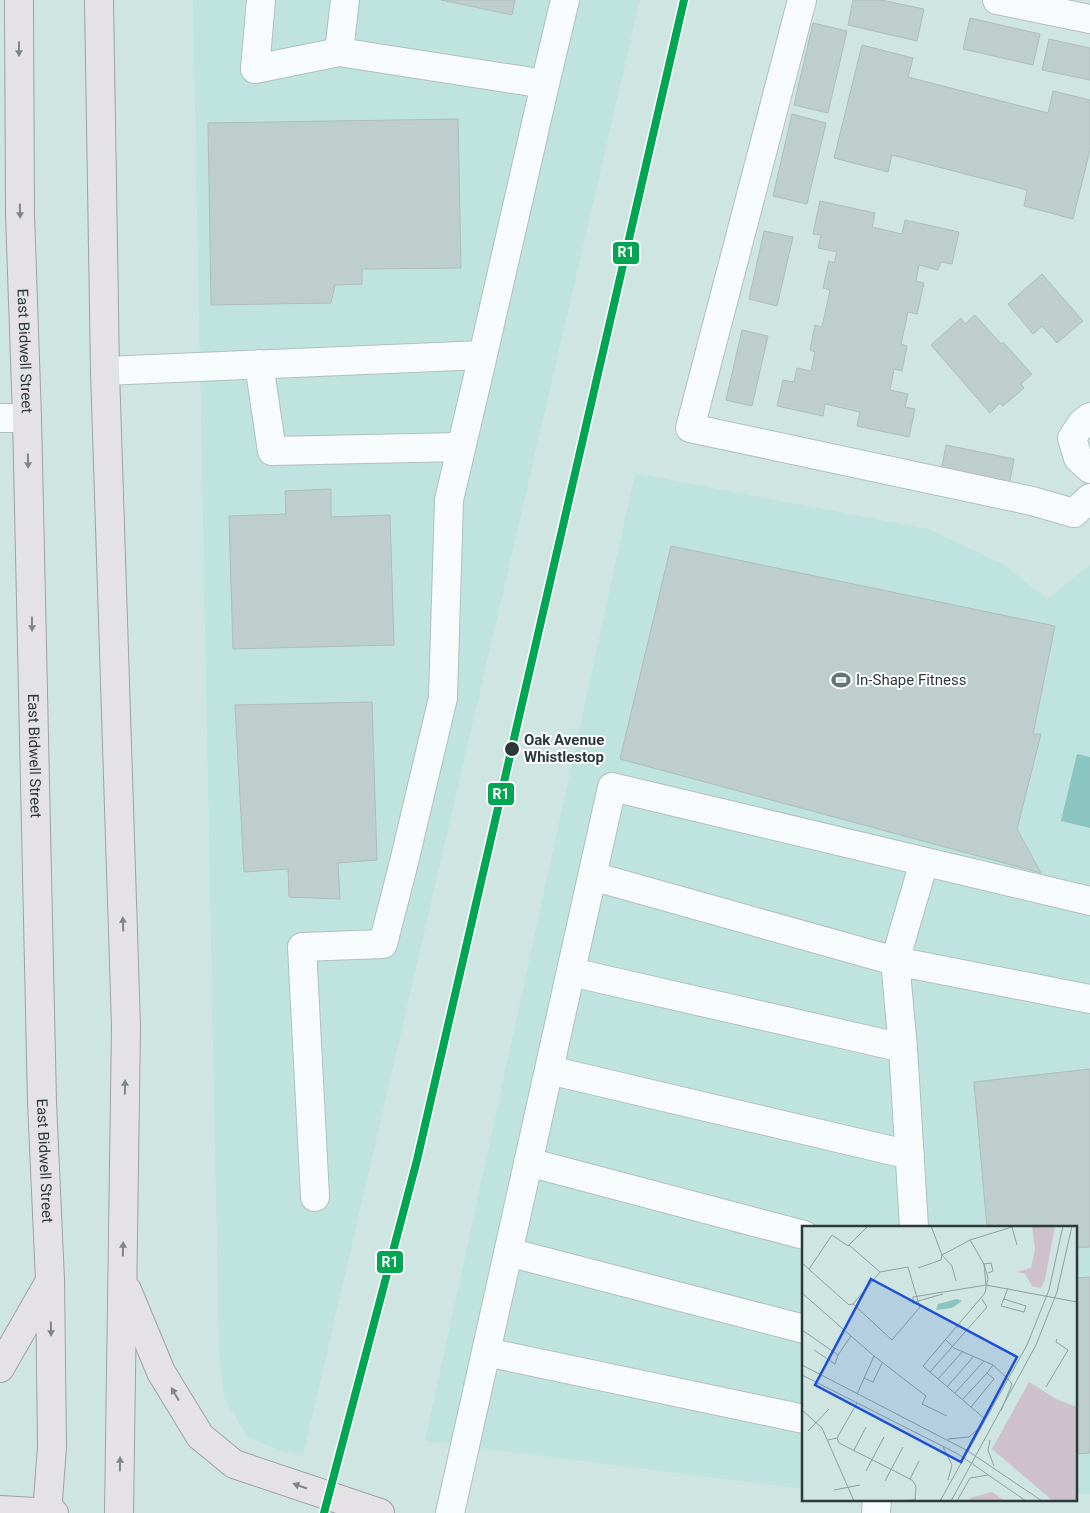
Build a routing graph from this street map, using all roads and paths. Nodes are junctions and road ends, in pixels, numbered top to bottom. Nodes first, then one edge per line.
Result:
1 (19, 0) edge
2 (99, 0) edge
3 (261, 0) edge
4 (345, 0) edge
5 (565, 0) edge
6 (802, 0) edge
7 (997, 0) edge
8 (1090, 19) edge
9 (339, 52) junction
10 (545, 84) junction
11 (483, 355) junction
12 (259, 364) junction
13 (105, 371) junction
14 (1090, 417) edge
15 (0, 418) edge
16 (27, 418) junction
17 (461, 447) junction
18 (1090, 469) edge
19 (1090, 498) edge
20 (924, 862) junction
21 (592, 876) junction
22 (1090, 901) edge
23 (895, 961) junction
24 (571, 972) junction
25 (1090, 999) edge
26 (903, 1048) junction
27 (549, 1070) junction
28 (910, 1155) junction
29 (528, 1162) junction
30 (315, 1197) dead end
31 (914, 1226) edge
32 (802, 1234) edge
33 (508, 1252) junction
34 (50, 1280) junction
35 (123, 1280) junction
36 (802, 1329) edge
37 (486, 1352) junction
38 (0, 1368) edge
39 (802, 1419) edge
40 (878, 1500) edge
41 (0, 1510) edge
42 (47, 1513) edge
43 (54, 1513) edge
44 (119, 1513) edge
45 (380, 1513) edge
46 (450, 1513) edge
47 (876, 1513) edge

1 -> 16 main road, East Bidwell Street
2 - 13 main road
3 - 9 street
4 - 9 street
5 - 10 street
6 - 19 street
7 - 8 street
9 - 10 street
10 - 11 street
11 - 12 street
11 - 17 street
12 - 13 street
12 - 17 street
35 -> 13 main road
14 - 18 street
15 - 16 street
16 -> 34 main road, East Bidwell Street
17 - 30 street
20 - 21 street
20 - 22 street
20 - 23 street
21 - 23 street
21 - 24 street
23 - 25 street
23 - 26 street
24 - 26 street
24 - 27 street
26 - 28 street
27 - 28 street
27 - 29 street
28 - 31 street
29 - 32 street
29 - 33 street
33 - 36 street
33 - 37 street
34 - 38 main road
34 -> 42 main road, East Bidwell Street
44 -> 35 main road
45 -> 35 main road
37 - 39 street
37 - 46 street
40 - 47 street
41 - 42 main road
42 - 43 main road

